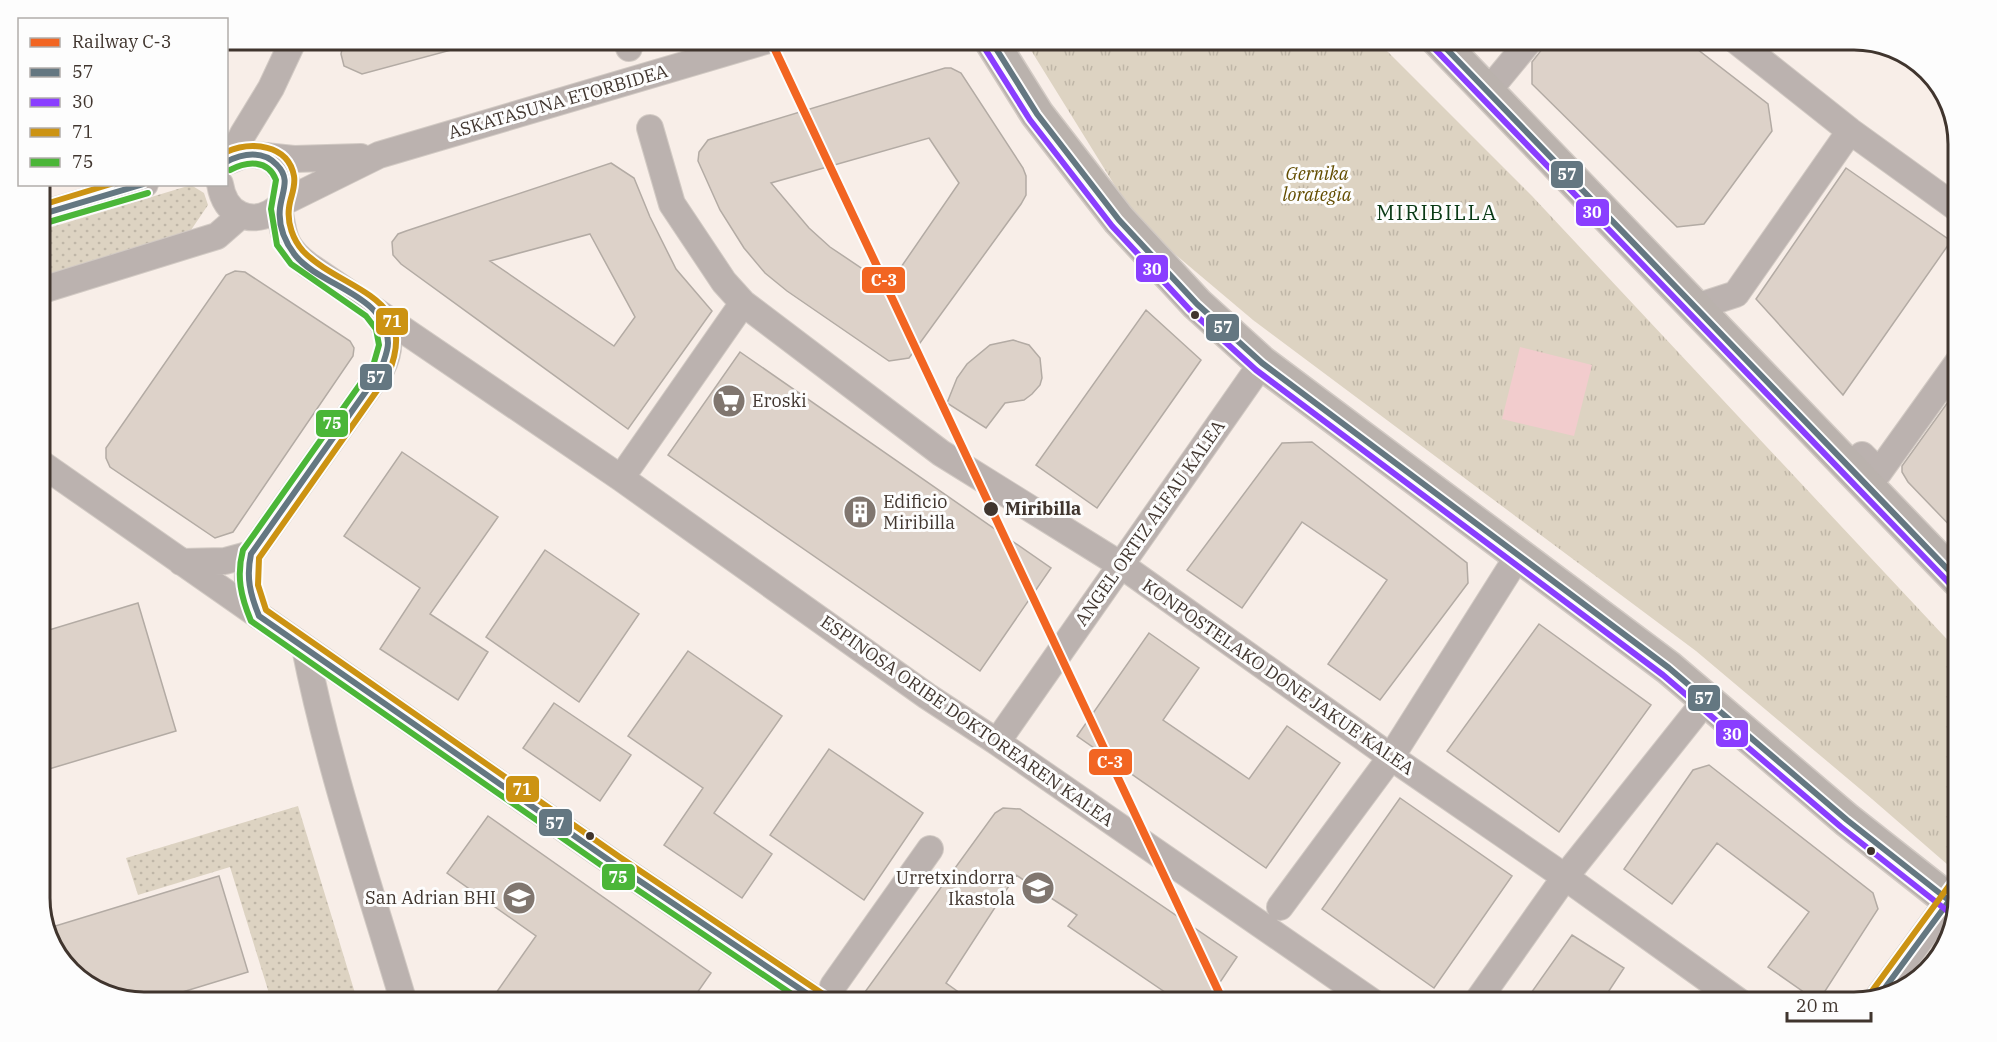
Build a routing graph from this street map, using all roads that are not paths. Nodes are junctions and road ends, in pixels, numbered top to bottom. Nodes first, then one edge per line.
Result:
1 (289, 50) edge
2 (735, 50) edge
3 (997, 50) edge
4 (1448, 50) edge
5 (1522, 50) edge
6 (1748, 50) edge
7 (271, 87) junction
8 (1488, 91) junction
9 (650, 128) dead end
10 (1850, 132) junction
11 (380, 155) junction
12 (265, 156) junction
13 (228, 161) edge
14 (137, 186) edge
15 (221, 186) edge
16 (1947, 201) edge
17 (281, 205) junction
18 (50, 212) edge
19 (241, 215) junction
20 (50, 288) edge
21 (742, 303) junction
22 (1696, 307) junction
23 (374, 310) junction
24 (440, 356) junction
25 (1262, 363) junction
26 (381, 370) junction
27 (1947, 377) edge
28 (1849, 468) junction
29 (50, 470) edge
30 (621, 478) junction
31 (251, 554) junction
32 (1518, 556) junction
33 (181, 562) junction
34 (1121, 565) junction
35 (1948, 569) edge
36 (260, 616) junction
37 (305, 648) junction
38 (1707, 700) junction
39 (997, 742) junction
40 (1390, 757) junction
41 (930, 849) dead end
42 (1565, 877) junction
43 (1948, 894) edge
44 (1280, 907) dead end
45 (1947, 907) edge
46 (1887, 986) edge
47 (401, 992) edge
48 (814, 992) edge
49 (827, 992) edge
50 (1358, 992) edge
51 (1484, 992) edge
52 (1726, 992) edge

1 - 7 street
2 - 11 street, ASKATASUNA ETORBIDEA
3 - 25 main road
4 - 8 main road
5 - 8 street
6 - 10 street
7 - 12 street
7 - 13 street
8 - 22 main road
9 - 21 street, KONPOSTELAKO DONE JAKUE KALEA
10 - 16 street
10 - 22 street
11 - 12 street, ASKATASUNA ETORBIDEA
11 - 17 street, ASKATASUNA ETORBIDEA
12 - 13 street, ASKATASUNA ETORBIDEA
12 - 17 street, ESPINOSA ORIBE DOKTOREAREN KALEA
14 - 18 street
15 - 19 street
17 - 19 street, ASKATASUNA ETORBIDEA
17 - 23 street, ESPINOSA ORIBE DOKTOREAREN KALEA
19 - 20 street
21 - 30 street
21 - 34 street, KONPOSTELAKO DONE JAKUE KALEA
22 - 28 main road
23 - 24 street, ESPINOSA ORIBE DOKTOREAREN KALEA
23 - 26 street
24 - 26 street
24 - 30 street, ESPINOSA ORIBE DOKTOREAREN KALEA
25 - 32 main road
25 - 34 street, ANGEL ORTIZ ALFAU KALEA
26 - 31 street
27 - 28 street
28 - 35 main road
29 - 33 street
30 - 39 street, ESPINOSA ORIBE DOKTOREAREN KALEA
31 - 33 street
31 - 36 street
32 - 38 main road
32 - 40 street
33 - 36 street
34 - 39 street, ANGEL ORTIZ ALFAU KALEA
34 - 40 street, KONPOSTELAKO DONE JAKUE KALEA
36 - 37 street
37 - 47 street
37 - 48 street
38 - 42 street
38 - 43 main road
39 - 50 street, ESPINOSA ORIBE DOKTOREAREN KALEA
40 - 42 street, KONPOSTELAKO DONE JAKUE KALEA
40 - 44 street
41 - 49 street
42 - 51 street
42 - 52 street, KONPOSTELAKO DONE JAKUE KALEA
45 - 46 street

